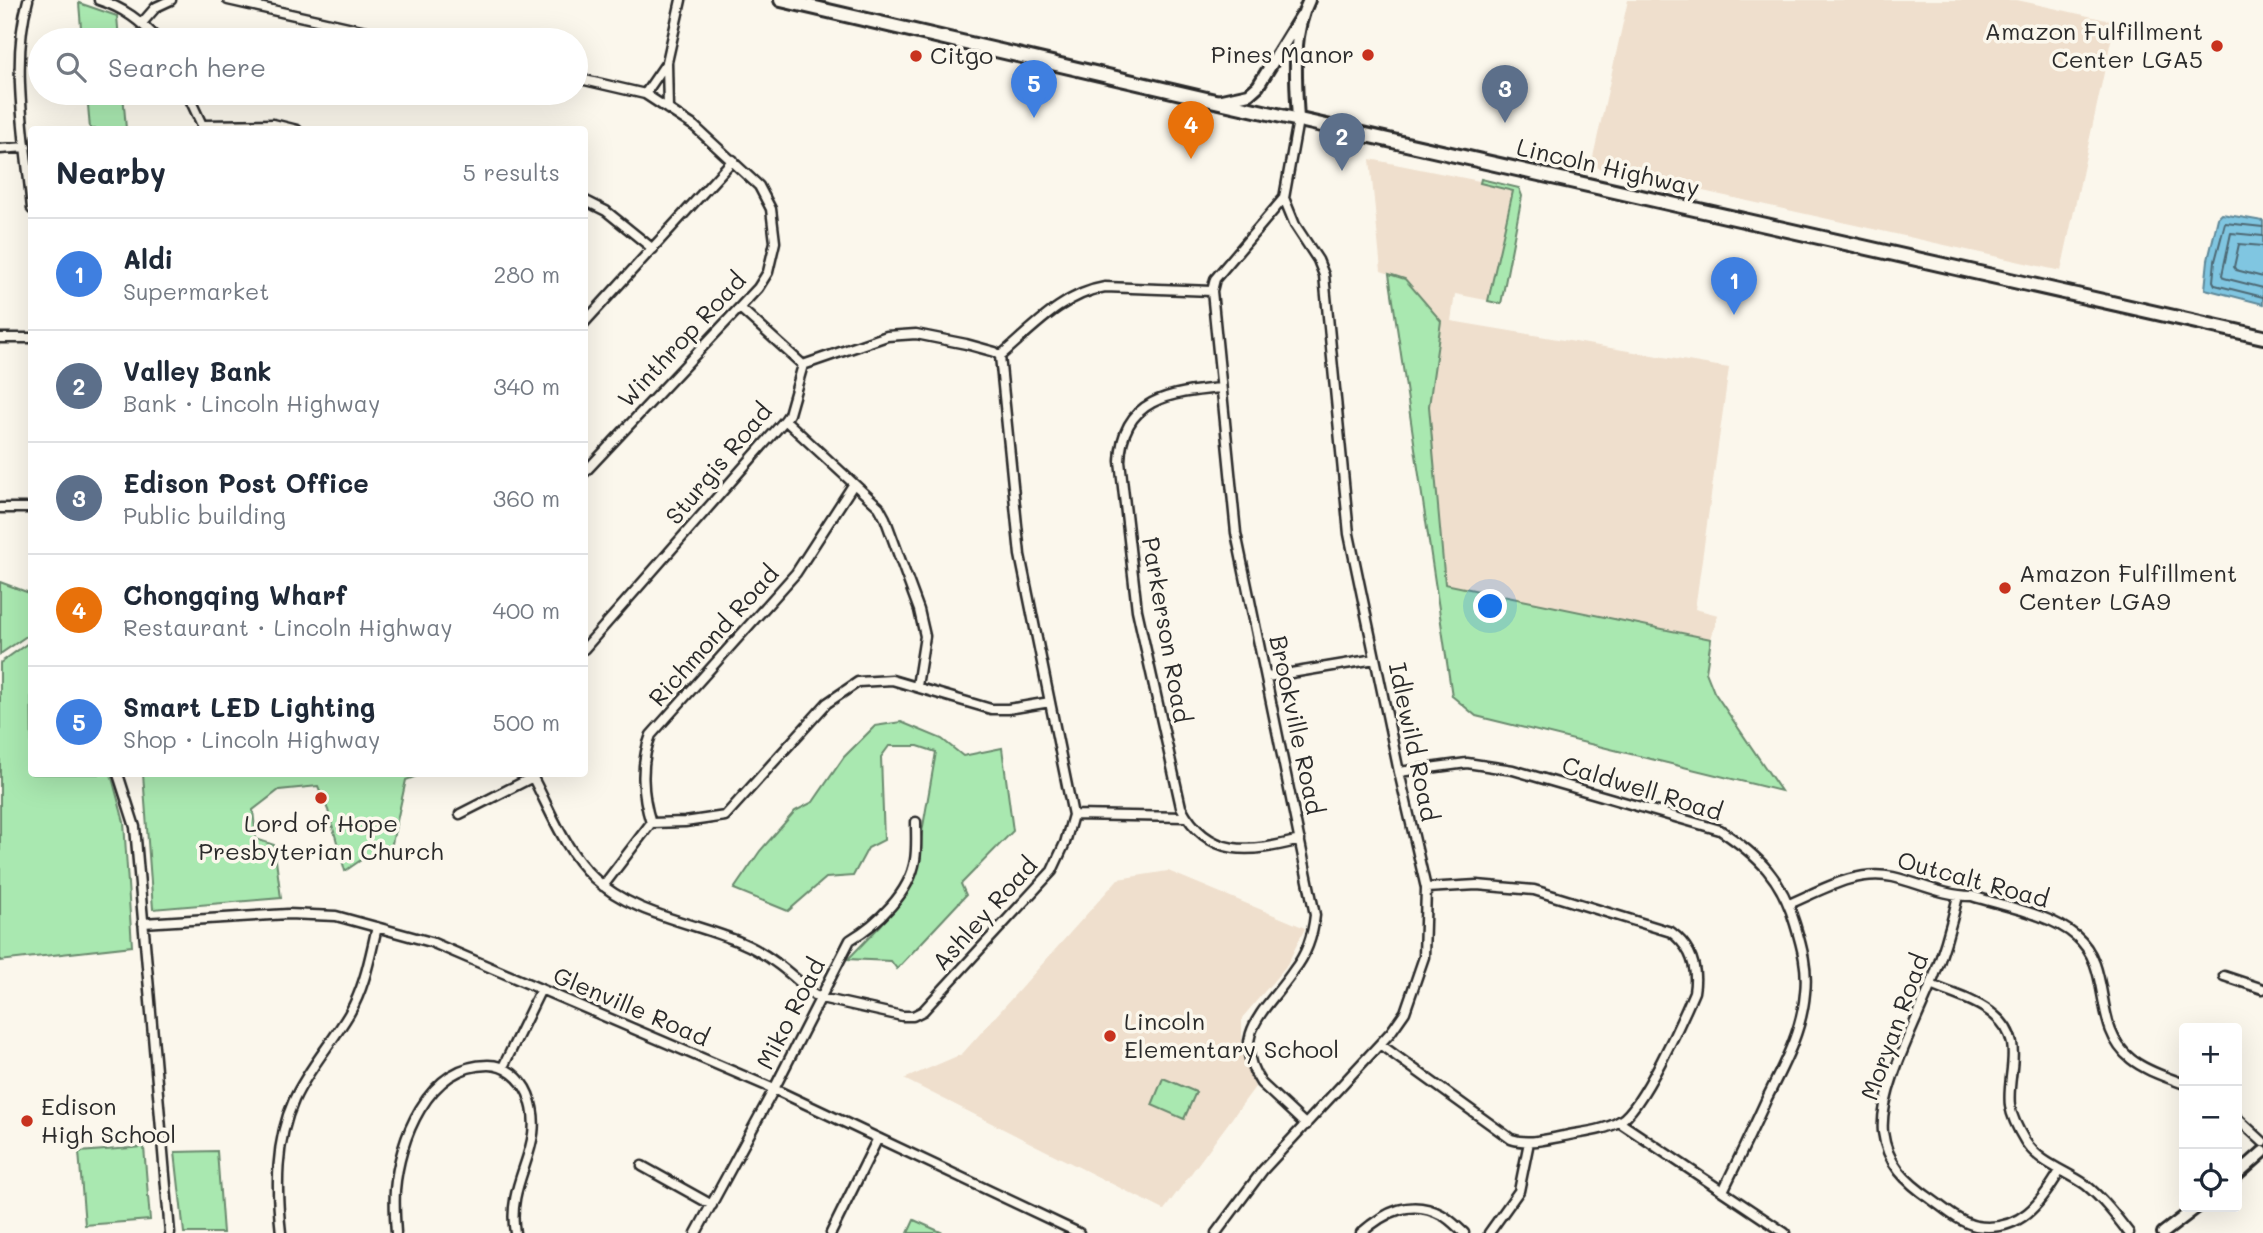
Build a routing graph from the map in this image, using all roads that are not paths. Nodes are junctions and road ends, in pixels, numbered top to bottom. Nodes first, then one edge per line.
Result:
1 (28, 0) edge
2 (99, 0) edge
3 (172, 0) edge
4 (228, 0) edge
5 (681, 0) edge
6 (781, 0) edge
7 (1310, 0) edge
8 (1301, 16) junction
9 (142, 23) junction
10 (147, 28) edge
11 (353, 28) edge
12 (667, 62) junction
13 (588, 81) edge
14 (645, 94) junction
15 (1215, 101) junction
16 (192, 105) edge
17 (668, 109) junction
18 (1298, 120) junction
19 (201, 126) edge
20 (225, 126) edge
21 (281, 126) edge
22 (26, 147) junction
23 (0, 149) edge
24 (733, 160) junction
25 (28, 168) edge
26 (1284, 198) junction
27 (588, 202) edge
28 (653, 249) junction
29 (1212, 291) junction
30 (740, 308) junction
31 (588, 319) edge
32 (2263, 337) edge
33 (0, 338) edge
34 (28, 338) edge
35 (1000, 356) junction
36 (803, 365) junction
37 (1220, 387) junction
38 (785, 420) junction
39 (588, 469) edge
40 (853, 485) junction
41 (0, 508) edge
42 (28, 508) edge
43 (588, 644) edge
44 (1375, 659) junction
45 (1267, 677) junction
46 (917, 686) junction
47 (1051, 702) junction
48 (1399, 772) junction
49 (119, 777) edge
50 (528, 777) edge
51 (533, 777) edge
52 (460, 814) dead end
53 (1073, 815) junction
54 (1186, 817) junction
55 (916, 821) dead end
56 (651, 823) junction
57 (1300, 840) junction
58 (603, 886) junction
59 (1426, 888) junction
60 (1958, 896) junction
61 (1789, 904) junction
62 (143, 923) junction
63 (377, 927) junction
64 (2224, 976) dead end
65 (1931, 985) junction
66 (541, 989) junction
67 (2263, 989) edge
68 (821, 998) junction
69 (1381, 1045) junction
70 (503, 1067) junction
71 (2179, 1082) edge
72 (774, 1089) junction
73 (1619, 1122) junction
74 (2242, 1123) edge
75 (1306, 1125) junction
76 (878, 1138) junction
77 (1528, 1142) junction
78 (2263, 1142) edge
79 (2263, 1152) edge
80 (642, 1166) dead end
81 (2060, 1171) junction
82 (2242, 1171) edge
83 (1723, 1191) junction
84 (712, 1205) junction
85 (2190, 1212) edge
86 (170, 1233) edge
87 (281, 1233) edge
88 (396, 1233) edge
89 (515, 1233) edge
90 (696, 1233) edge
91 (831, 1233) edge
92 (1079, 1233) edge
93 (1216, 1233) edge
94 (1362, 1233) edge
95 (1464, 1233) edge
96 (1489, 1233) edge
97 (1785, 1233) edge
98 (2129, 1233) edge
99 (2163, 1233) edge

1 - 22 street
2 - 9 street
3 - 9 street
4 - 11 street
5 - 12 street
6 - 15 main road, Lincoln Highway
7 - 8 street
8 - 15 street
8 - 18 street
9 - 10 street
12 - 14 street
12 - 17 street
13 - 14 street, Winthrop Road
14 - 17 street, Winthrop Road
15 - 18 main road, Lincoln Highway
16 - 19 street
17 - 24 street, Winthrop Road
18 - 26 street
18 - 32 main road, Lincoln Highway
20 - 21 street
22 - 23 street
22 - 25 street
24 - 28 street
24 - 30 street, Winthrop Road
26 - 29 street
26 - 44 street, Idlewild Road
27 - 28 street
28 - 31 street
29 - 35 street
29 - 37 street, Brookville Road
30 - 36 street
30 - 39 street, Winthrop Road
33 - 34 street
35 - 36 street
35 - 47 street, Ashley Road
36 - 38 street, Sturgis Road
37 - 45 street, Brookville Road
37 - 54 street, Parkerson Road
38 - 40 street
38 - 43 street, Sturgis Road
40 - 46 street
40 - 56 street, Richmond Road
41 - 42 street
44 - 45 street
44 - 48 street, Idlewild Road
45 - 57 street, Brookville Road
46 - 47 street
46 - 56 street
47 - 53 street, Ashley Road
48 - 59 street, Idlewild Road
48 - 61 street, Caldwell Road
49 - 62 street
50 - 52 street
51 - 58 street, Ashley Road
53 - 54 street
53 - 68 street, Ashley Road
54 - 57 street
55 - 68 street, Miko Road
56 - 58 street
57 - 75 street, Brookville Road
58 - 68 street, Ashley Road
59 - 69 street, Idlewild Road
59 - 73 street
60 - 61 street, Outcalt Road
60 - 65 street, Moryan Road
60 - 71 street, Outcalt Road
61 - 83 street, Caldwell Road
62 - 63 street, Glenville Road
62 - 86 street
63 - 66 street, Glenville Road
63 - 87 street
64 - 67 street
65 - 81 street
65 - 81 street, Moryan Road
66 - 70 street
66 - 72 street, Glenville Road
68 - 72 street, Miko Road
69 - 75 street, Idlewild Road
69 - 77 street
70 - 88 street
70 - 89 street
72 - 76 street, Glenville Road
72 - 84 street, Miko Road
73 - 77 street
73 - 83 street
74 - 78 street
75 - 93 street, Idlewild Road
76 - 91 street
76 - 92 street, Glenville Road
77 - 96 street
79 - 82 street
80 - 84 street
81 - 98 street
83 - 97 street
84 - 90 street, Miko Road
85 - 99 street
94 - 95 street

